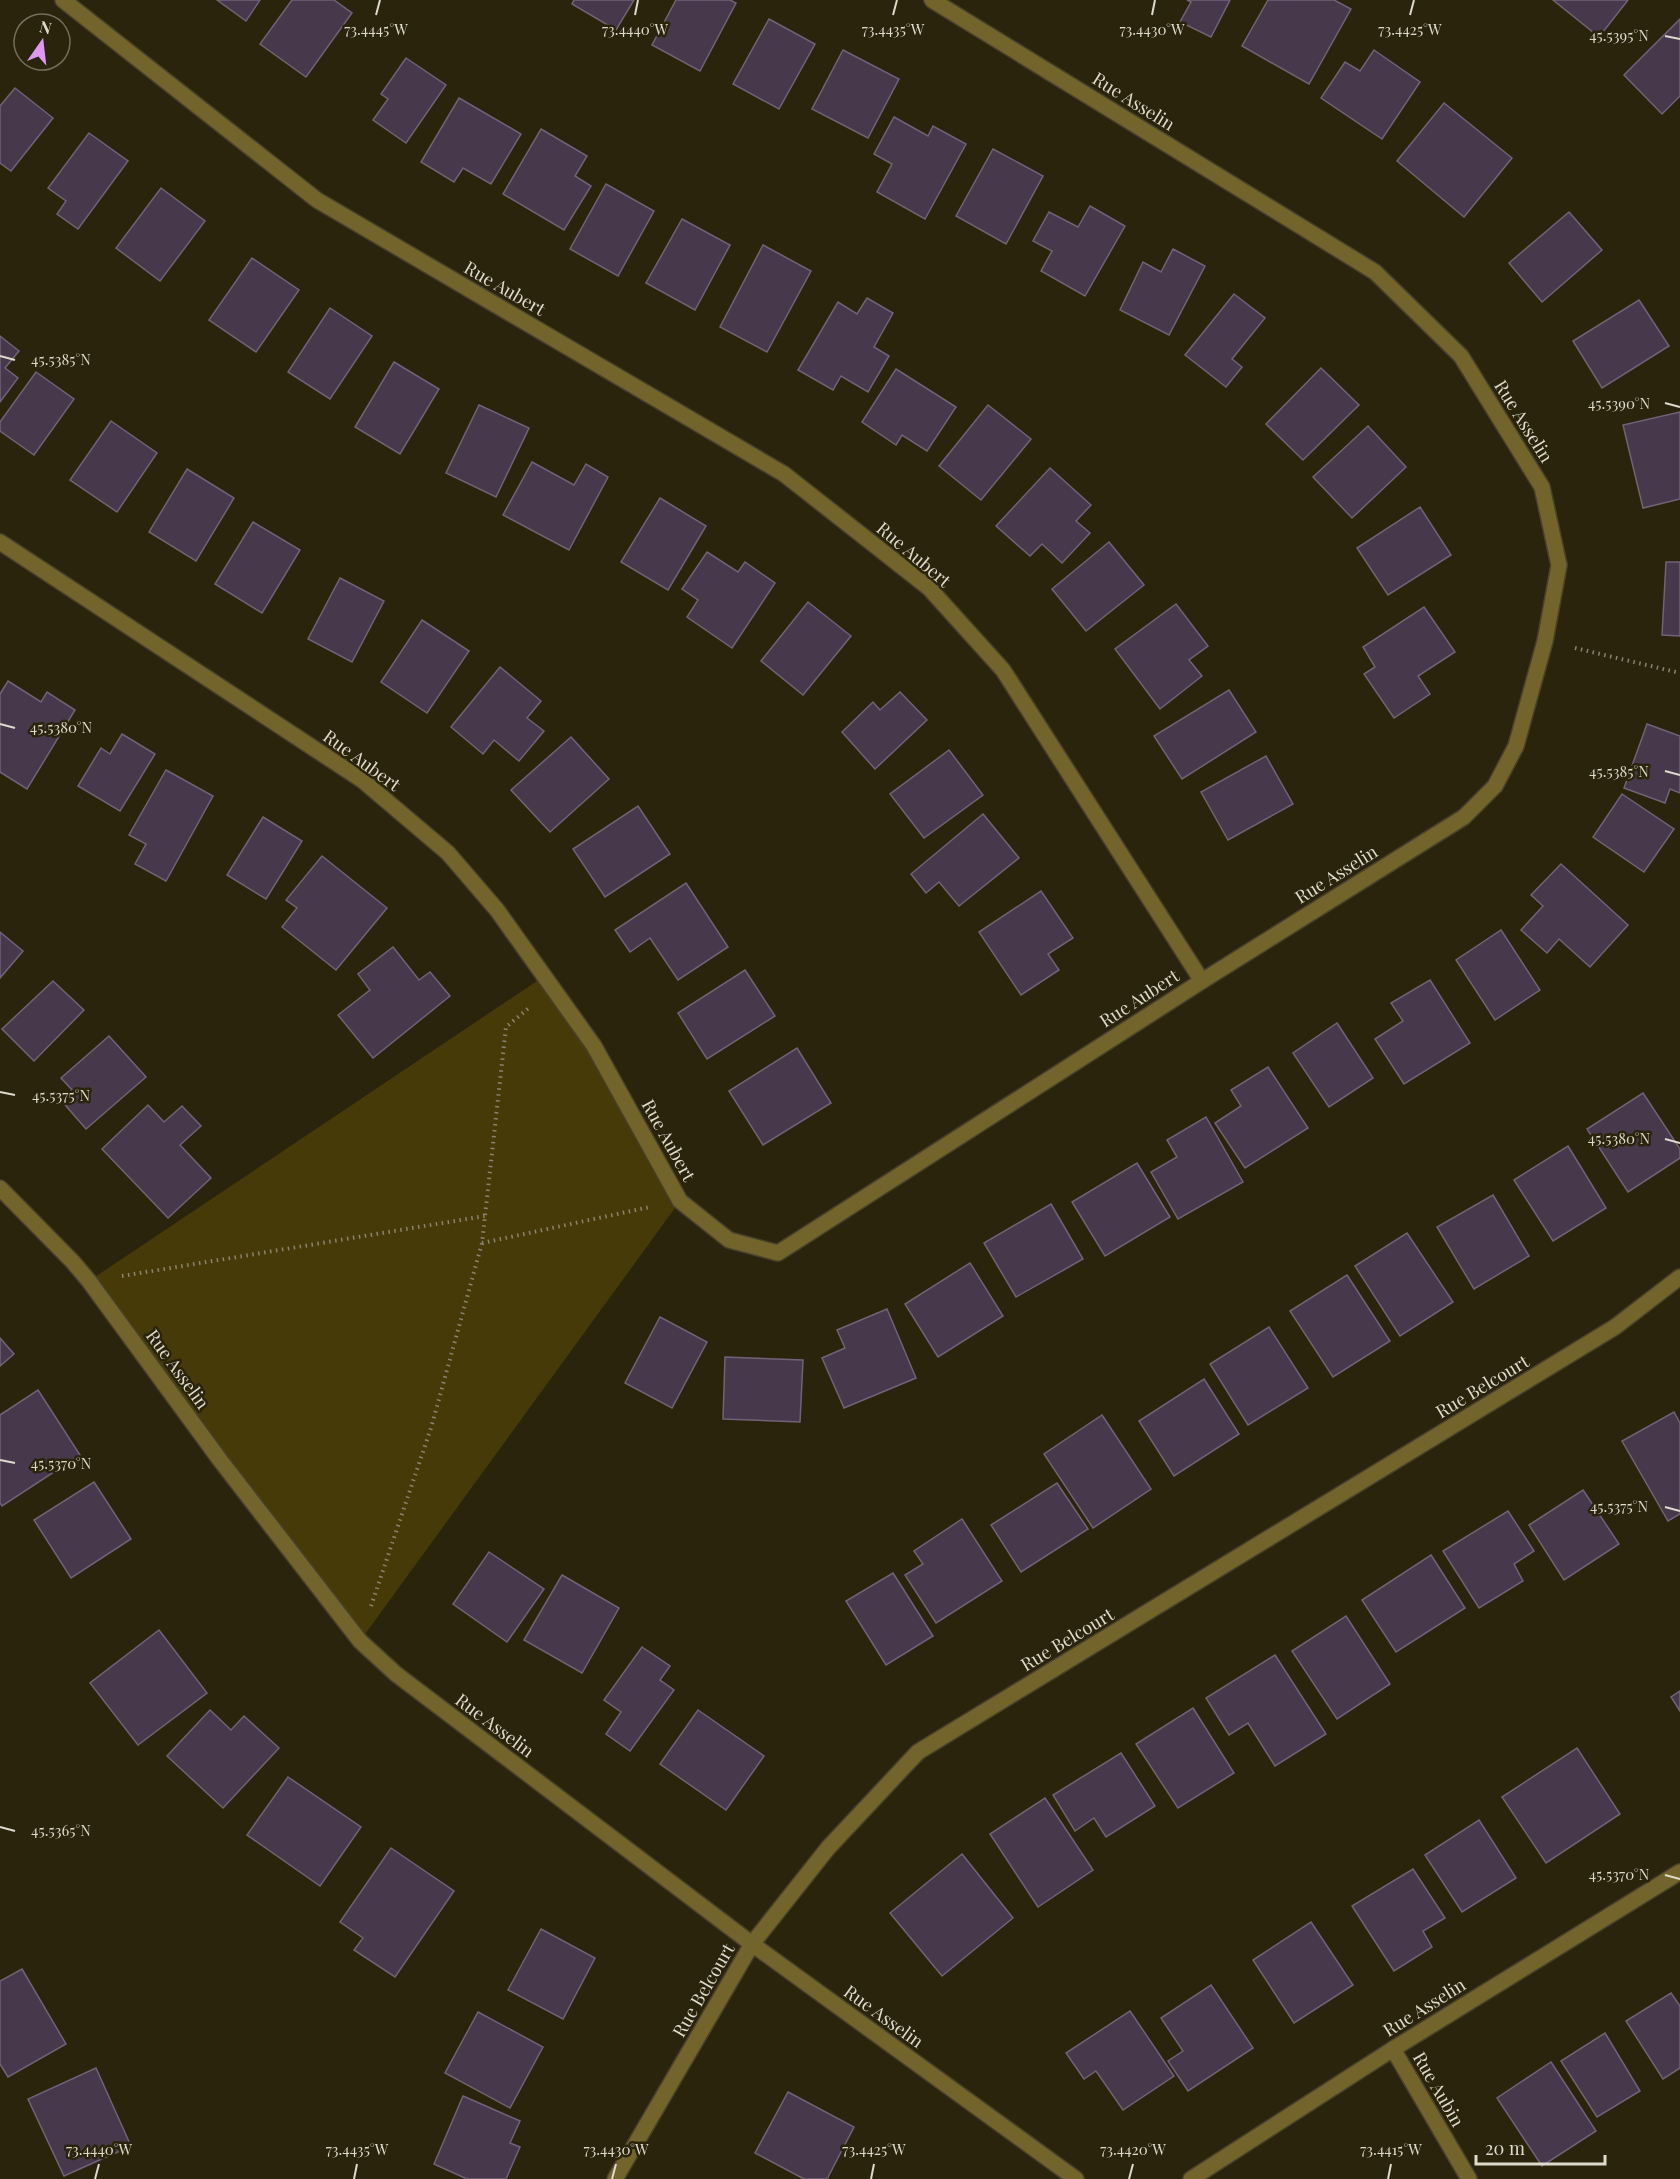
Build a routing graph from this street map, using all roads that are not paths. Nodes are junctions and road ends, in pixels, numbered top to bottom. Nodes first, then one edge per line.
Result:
1 (63, 0) edge
2 (932, 0) edge
3 (0, 542) edge
4 (1202, 981) junction
5 (0, 1188) edge
6 (1680, 1277) edge
7 (1680, 1872) edge
8 (752, 1944) junction
9 (1393, 2049) junction
10 (615, 2179) edge
11 (1076, 2179) edge
12 (1191, 2179) edge
13 (1469, 2179) edge

1 - 4 street, Rue Aubert
2 - 4 street, Rue Asselin
3 - 4 street, Rue Aubert
5 - 8 street, Rue Asselin
6 - 8 street, Rue Belcourt
7 - 9 street, Rue Asselin
8 - 10 street, Rue Belcourt
8 - 11 street, Rue Asselin
9 - 12 street, Rue Asselin
9 - 13 street, Rue Aubin

